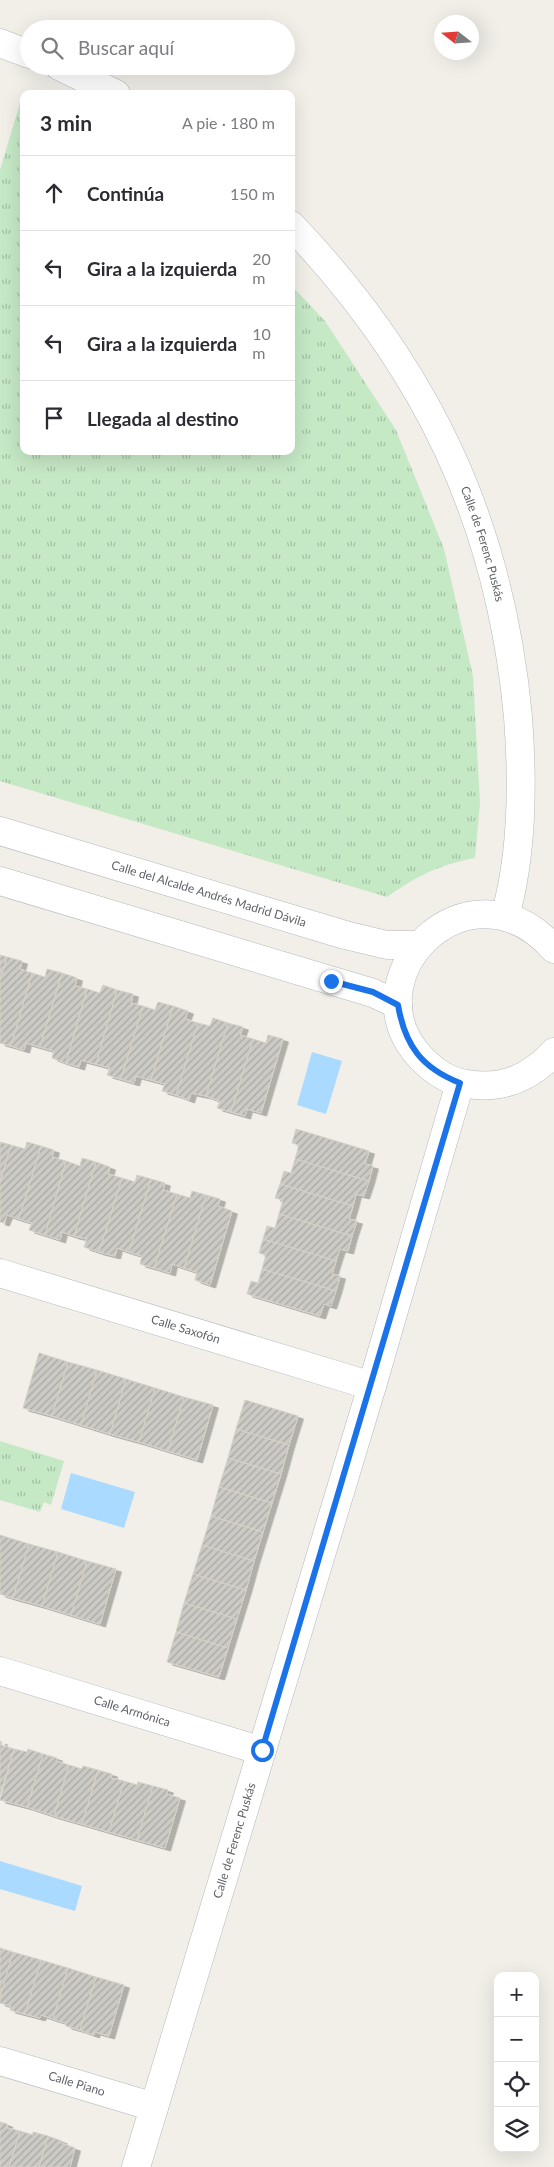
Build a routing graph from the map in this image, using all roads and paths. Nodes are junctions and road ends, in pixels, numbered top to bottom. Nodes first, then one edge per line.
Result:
1 (0, 43) edge
2 (20, 51) edge
3 (77, 75) edge
4 (108, 90) edge
5 (295, 229) edge
6 (0, 831) edge
7 (0, 881) edge
8 (505, 916) junction
9 (419, 944) junction
10 (554, 949) edge
11 (398, 1005) junction
12 (554, 1052) edge
13 (460, 1083) junction
14 (0, 1274) edge
15 (372, 1386) junction
16 (0, 1671) edge
17 (262, 1750) junction
18 (0, 2060) edge
19 (154, 2107) junction
20 (136, 2167) edge

1 - 2 street
3 - 4 street
5 - 8 street, Calle de Ferenc Puskás
6 - 9 street, Calle del Alcalde Andrés Madrid Dávila
7 - 11 street
8 - 9 street
8 - 10 street
9 - 11 street
11 - 13 street
12 - 13 street
13 - 15 street, Calle de Ferenc Puskás
14 - 15 street, Calle Saxofón
15 - 17 street, Calle de Ferenc Puskás
16 - 17 street, Calle Armónica
17 - 19 street, Calle de Ferenc Puskás
18 - 19 street, Calle Piano
19 - 20 street, Calle de Ferenc Puskás

